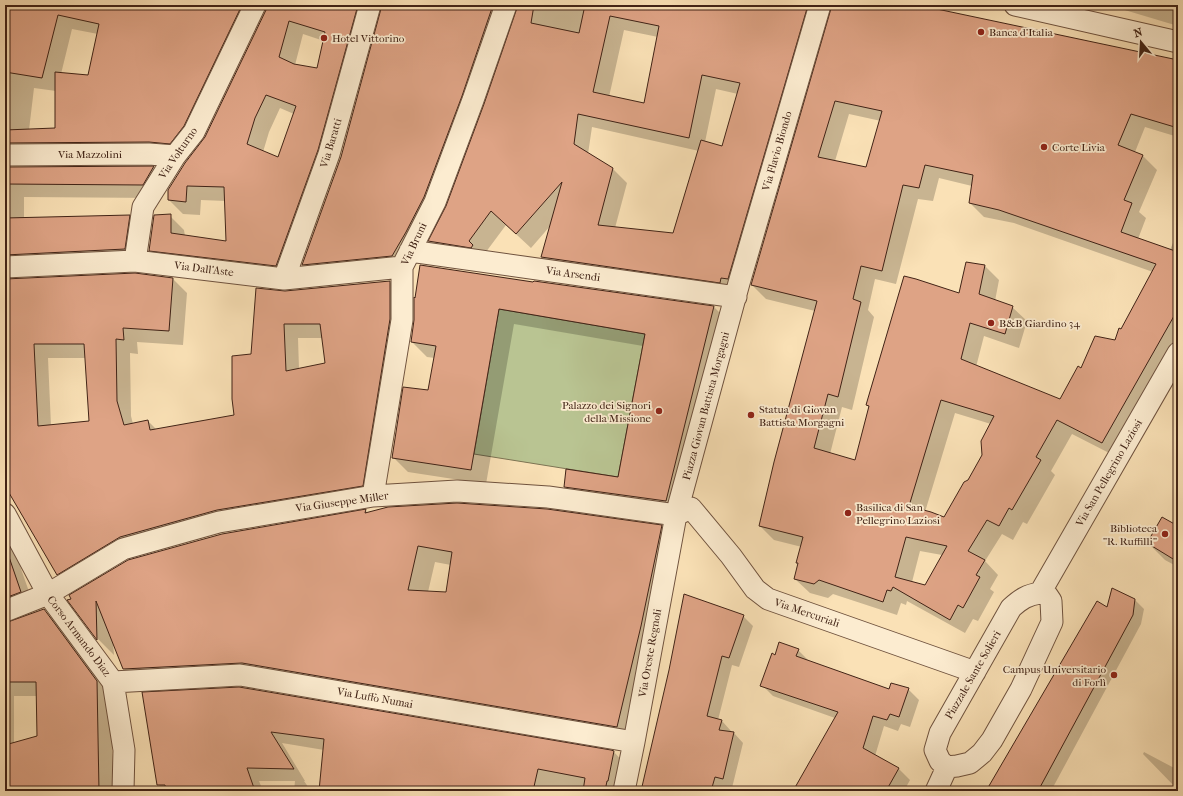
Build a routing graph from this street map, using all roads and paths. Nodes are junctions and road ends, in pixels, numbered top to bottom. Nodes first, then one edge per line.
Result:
1 (255, 5) edge
2 (370, 5) edge
3 (506, 5) edge
4 (820, 5) edge
5 (1015, 5) edge
6 (1081, 12) edge
7 (1178, 42) edge
8 (5, 154) edge
9 (175, 156) junction
10 (406, 259) junction
11 (135, 261) junction
12 (5, 267) edge
13 (284, 279) junction
14 (736, 297) junction
15 (1178, 353) edge
16 (373, 496) junction
17 (5, 514) edge
18 (676, 514) junction
19 (1040, 593) junction
20 (48, 594) junction
21 (5, 611) edge
22 (975, 672) junction
23 (113, 682) junction
24 (634, 742) junction
25 (947, 766) junction
26 (123, 791) edge
27 (624, 791) edge
28 (936, 791) edge

1 - 9 street, Via Volturno
2 - 13 street, Via Baratti
3 - 10 street, Via Bruni
4 - 14 street, Via Flavio Biondo
5 - 6 street
6 - 7 street
8 - 9 street, Via Mazzolini
9 - 11 street, Via Volturno
10 - 13 street, Via Dall'Aste
10 - 14 street, Via Arsendi
10 - 16 street, Via Bruni
11 - 12 street, Via Dall'Aste
11 - 13 street, Via Dall'Aste
14 - 18 street, Piazza Giovan Battista Morgagni
15 - 19 street, Via San Pellegrino Laziosi
16 - 18 street, Via Giuseppe Miller
16 - 20 street, Via Giuseppe Miller
17 - 20 street, Corso Armando Diaz
18 - 22 street, Via Mercuriali
18 - 24 street, Via Oreste Regnoli
19 - 22 street, Piazzale Sante Solieri
19 - 25 street
20 - 21 street, Via Giuseppe Miller
20 - 23 street, Corso Armando Diaz
22 - 25 street, Piazzale Sante Solieri
23 - 24 street, Via Luffo Numai
23 - 26 street, Corso Armando Diaz
24 - 27 street, Via Oreste Regnoli
25 - 28 street

